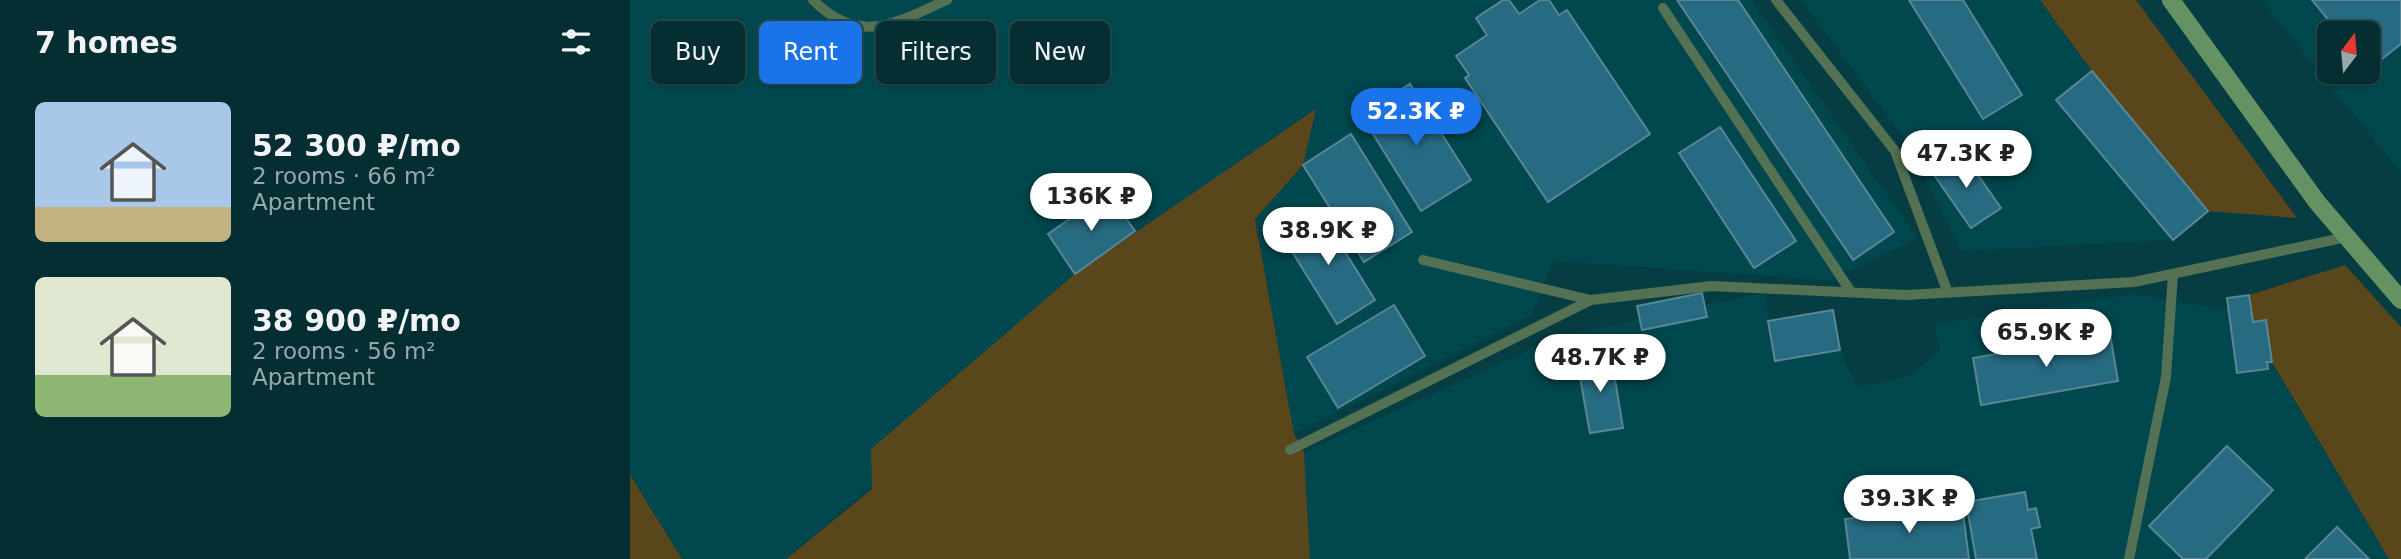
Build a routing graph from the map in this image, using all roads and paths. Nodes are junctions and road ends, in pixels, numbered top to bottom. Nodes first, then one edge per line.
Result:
1 (813, 0) edge
2 (947, 0) edge
3 (1776, 0) edge
4 (2171, 0) edge
5 (1663, 8) dead end
6 (2347, 237) junction
7 (1423, 260) dead end
8 (2173, 274) junction
9 (1851, 292) junction
10 (1948, 293) junction
11 (1591, 300) junction
12 (2401, 300) edge
13 (1290, 450) dead end
14 (2129, 559) edge

1 - 2 lane
3 - 10 lane
4 - 6 main road
5 - 9 lane
6 - 8 lane
6 - 12 main road
7 - 11 lane
8 - 10 lane
8 - 14 lane
9 - 10 lane
9 - 11 lane
11 - 13 lane

